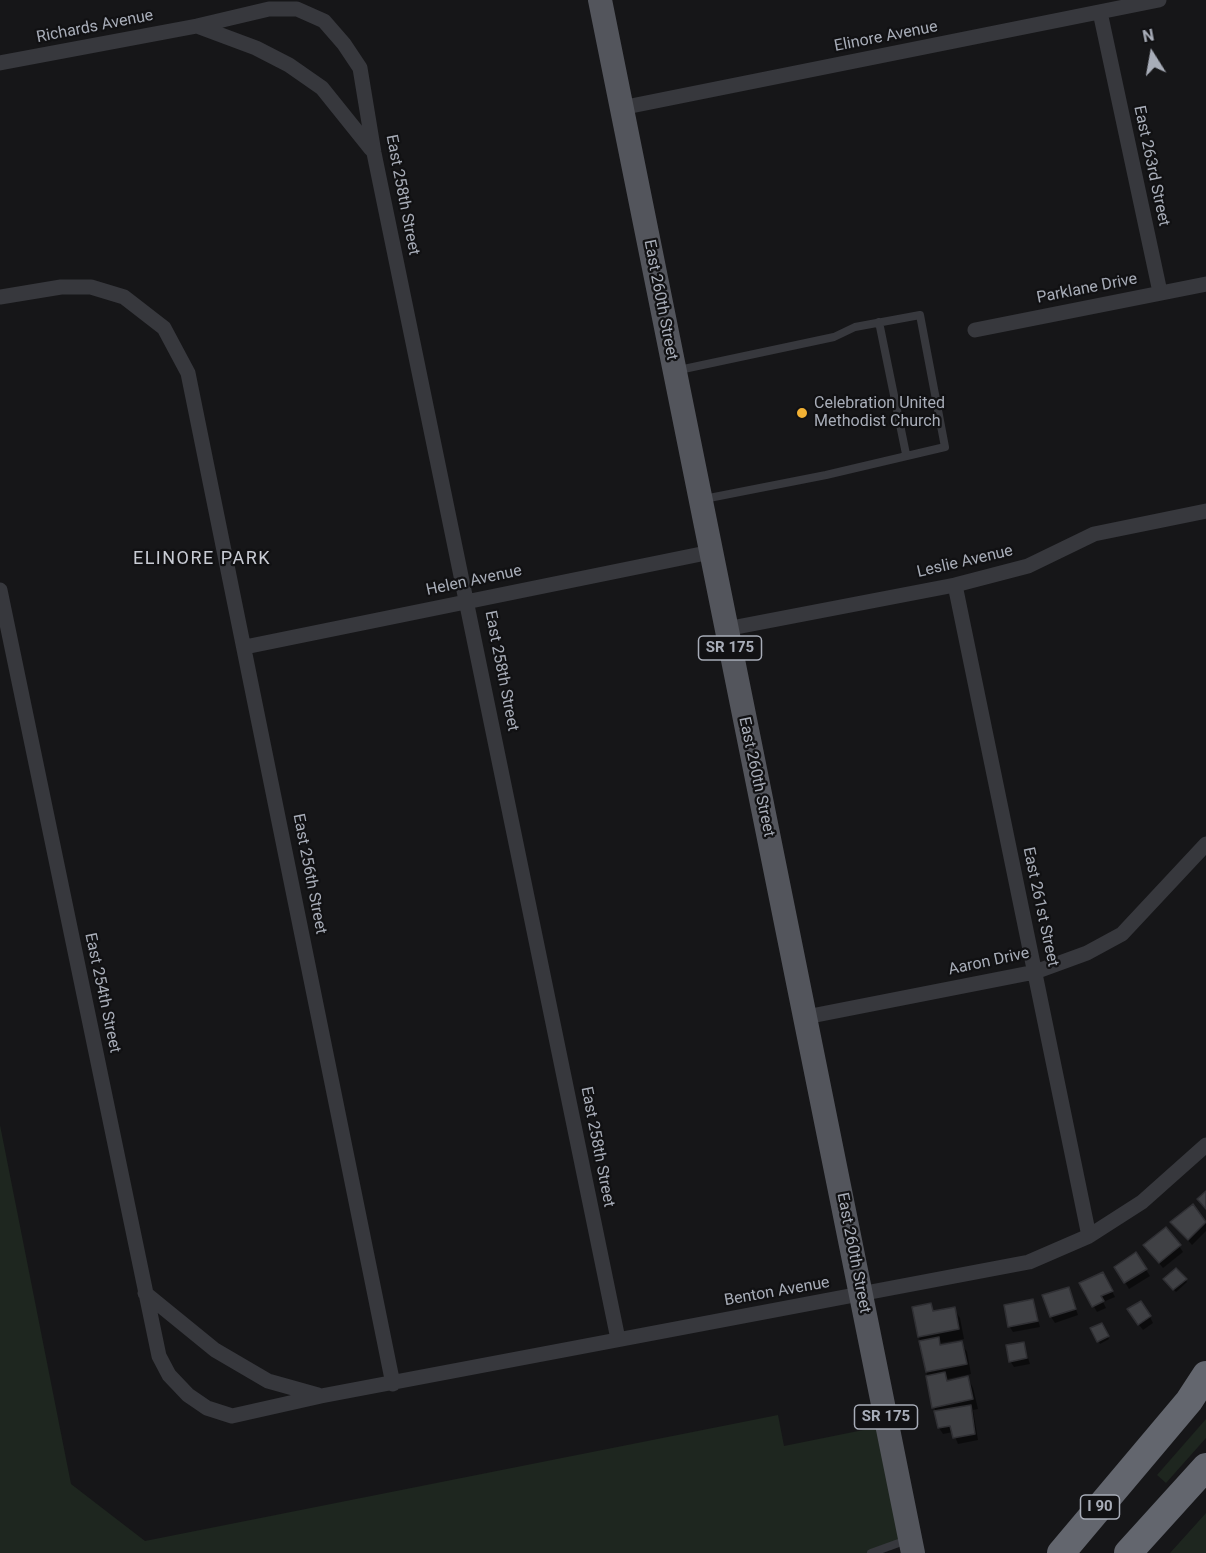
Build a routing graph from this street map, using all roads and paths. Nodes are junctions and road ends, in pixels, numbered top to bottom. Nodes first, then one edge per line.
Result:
1 (600, 0) edge
2 (1159, 0) edge
3 (1100, 12) junction
4 (324, 21) joint
5 (196, 26) junction
6 (0, 63) edge
7 (621, 108) junction
8 (374, 153) junction
9 (1206, 284) edge
10 (1160, 292) junction
11 (0, 297) edge
12 (879, 322) junction
13 (975, 330) dead end
14 (674, 371) junction
15 (906, 454) junction
16 (700, 500) junction
17 (1206, 511) edge
18 (711, 552) junction
19 (955, 585) junction
20 (0, 590) edge
21 (468, 601) junction
22 (726, 629) junction
23 (245, 647) junction
24 (1206, 844) edge
25 (1035, 972) junction
26 (806, 1017) junction
27 (1206, 1145) edge
28 (1089, 1236) junction
29 (145, 1293) junction
30 (862, 1295) junction
31 (618, 1339) junction
32 (1206, 1375) edge
33 (393, 1384) junction
34 (1198, 1392) edge
35 (188, 1395) joint
36 (321, 1396) junction
37 (1206, 1467) edge
38 (912, 1546) edge
39 (872, 1553) edge
40 (1060, 1553) edge
41 (1128, 1553) edge

1 - 7 main road, East 260th Street / SR 175
2 - 3 street, Elinore Avenue
3 - 7 street, Elinore Avenue
3 - 10 street, East 263rd Street
4 - 5 street, Richards Avenue
4 - 8 street, East 258th Street
5 - 6 street, Richards Avenue
5 - 8 street
7 - 14 main road, East 260th Street / SR 175
8 - 21 street, East 258th Street
9 - 10 street, Parklane Drive
10 - 13 street, Parklane Drive
11 - 23 street, East 256th Street
12 - 14 lane
12 - 15 lane
12 - 15 lane
14 - 16 main road, East 260th Street / SR 175
15 - 16 lane
16 - 18 main road, East 260th Street / SR 175
17 - 19 street, Leslie Avenue
18 - 21 street, Helen Avenue
18 - 22 main road, East 260th Street / SR 175
19 - 22 street, Leslie Avenue
19 - 25 street, East 261st Street
20 - 29 street, East 254th Street
21 - 23 street, Helen Avenue
21 - 31 street, East 258th Street
22 - 26 main road, East 260th Street / SR 175
23 - 33 street, East 256th Street
24 - 25 street, Aaron Drive
25 - 26 street, Aaron Drive
25 - 28 street, East 261st Street
26 - 30 main road, East 260th Street / SR 175
27 - 28 street, Benton Avenue
28 - 30 street, Benton Avenue
29 - 35 street, East 254th Street
29 - 36 street, Benton Avenue
30 - 31 street, Benton Avenue
30 - 38 main road, East 260th Street / SR 175
31 - 33 street, Benton Avenue
32 - 34 highway
33 - 36 street, Benton Avenue
34 - 40 highway, I 90
35 - 36 street, Benton Avenue
37 - 41 highway
38 - 39 lane

